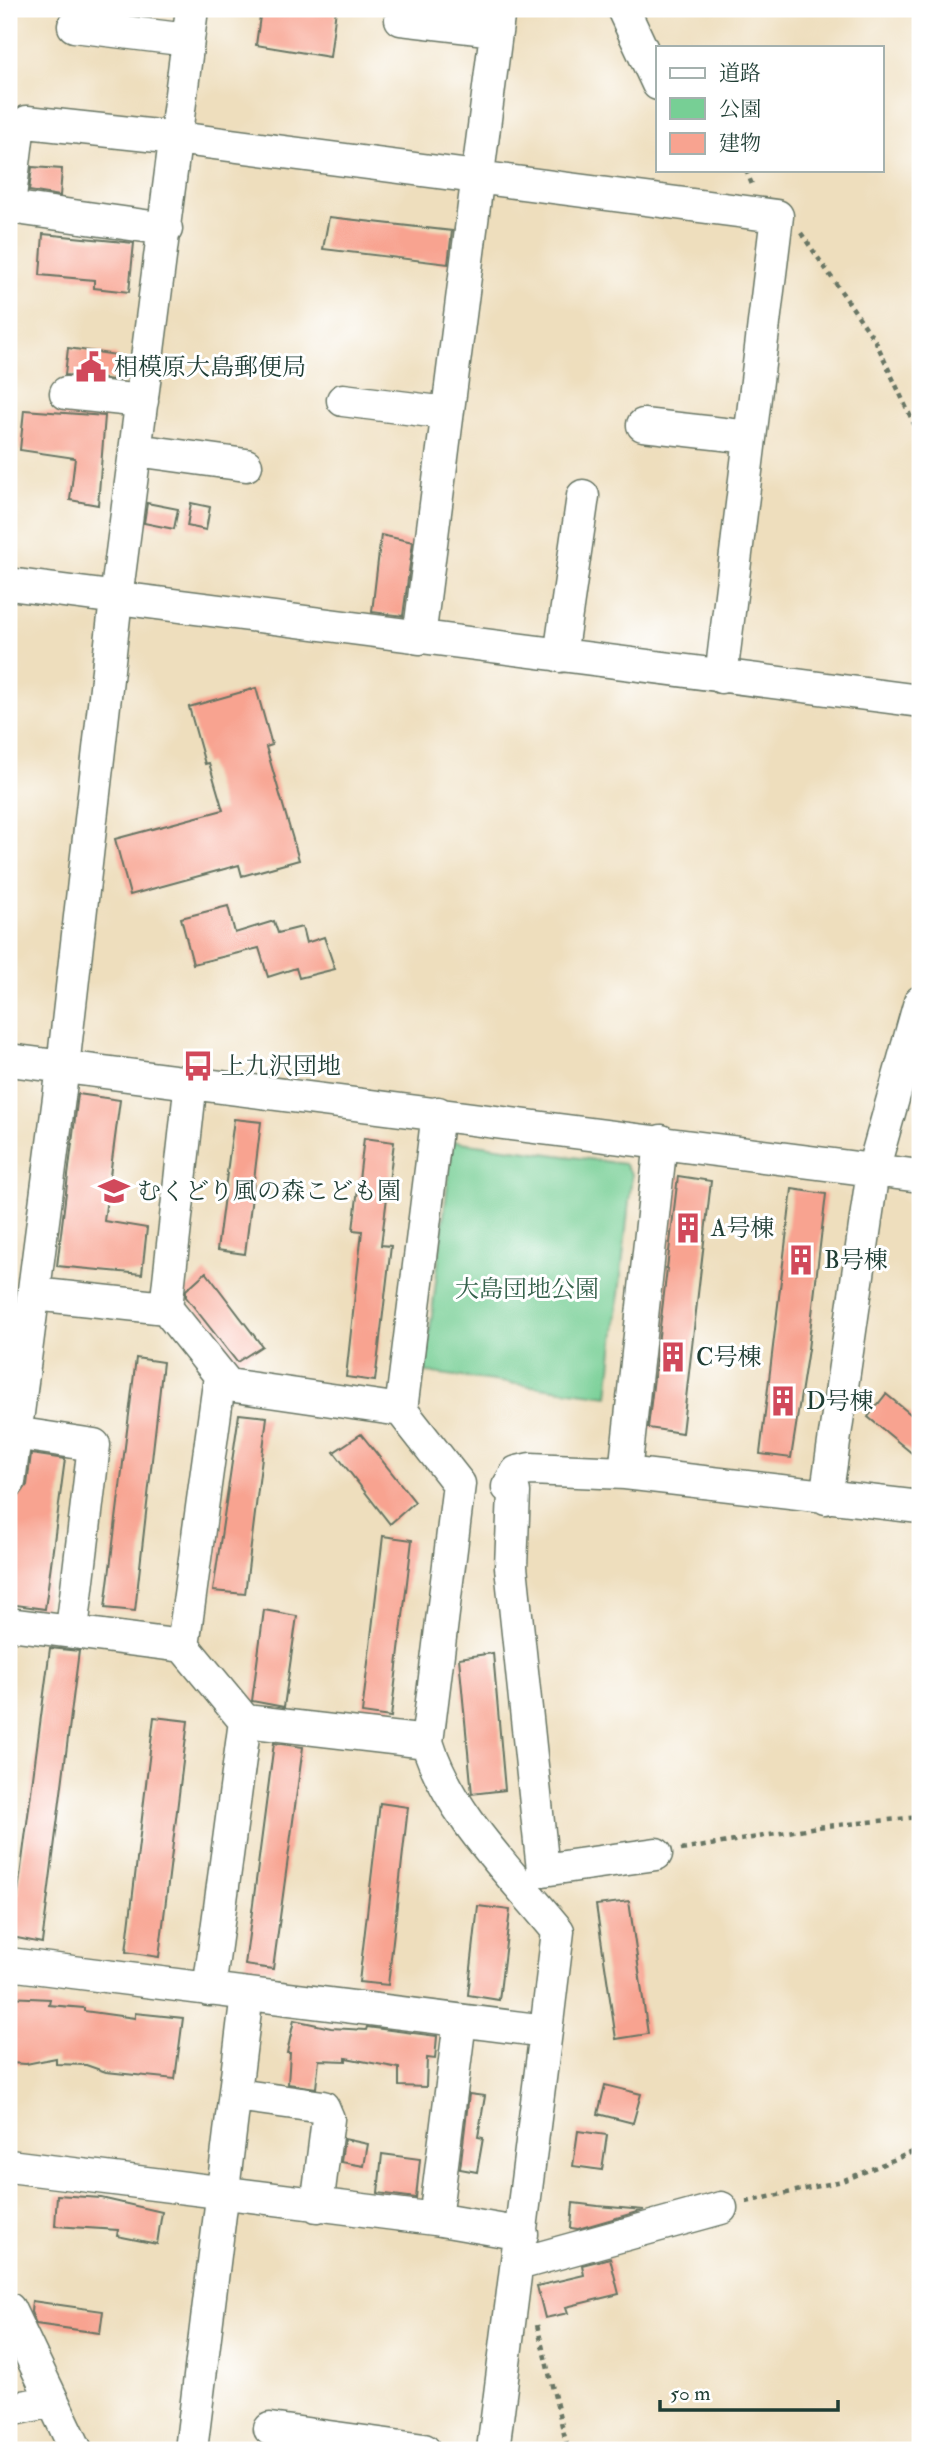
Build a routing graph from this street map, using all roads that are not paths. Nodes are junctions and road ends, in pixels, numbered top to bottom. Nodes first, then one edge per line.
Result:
1 (192, 9) edge
2 (623, 9) edge
3 (401, 19) dead end
4 (497, 19) edge
5 (74, 26) dead end
6 (188, 40) junction
7 (656, 80) edge
8 (176, 138) junction
9 (478, 179) junction
10 (9, 206) edge
11 (166, 229) junction
12 (66, 393) dead end
13 (343, 400) dead end
14 (142, 401) junction
15 (447, 413) junction
16 (643, 425) dead end
17 (750, 437) junction
18 (136, 450) junction
19 (246, 465) dead end
20 (583, 496) dead end
21 (9, 584) edge
22 (117, 599) junction
23 (419, 638) junction
24 (560, 656) junction
25 (721, 677) junction
26 (920, 701) edge
27 (920, 1002) edge
28 (9, 1060) edge
29 (64, 1067) junction
30 (191, 1081) junction
31 (438, 1113) junction
32 (661, 1141) junction
33 (873, 1170) junction
34 (920, 1175) edge
35 (27, 1279) edge
36 (166, 1308) junction
37 (220, 1376) junction
38 (401, 1410) junction
39 (15, 1433) junction
40 (625, 1473) junction
41 (9, 1482) edge
42 (459, 1484) junction
43 (508, 1487) junction
44 (826, 1498) junction
45 (920, 1507) edge
46 (9, 1623) edge
47 (72, 1630) junction
48 (183, 1646) junction
49 (245, 1721) junction
50 (427, 1742) junction
51 (656, 1854) road end
52 (9, 1964) edge
53 (209, 1990) junction
54 (247, 1994) junction
55 (460, 2021) junction
56 (545, 2031) junction
57 (236, 2095) junction
58 (9, 2166) edge
59 (223, 2194) junction
60 (317, 2206) junction
61 (721, 2207) road end
62 (435, 2219) junction
63 (520, 2249) junction
64 (9, 2309) edge
65 (52, 2402) junction
66 (9, 2410) edge
67 (270, 2429) dead end
68 (423, 2442) edge
69 (76, 2450) edge
70 (191, 2450) edge
71 (493, 2450) edge

1 - 6 street
2 - 7 street
3 - 4 street
4 - 9 street
5 - 6 street
6 - 8 street
8 - 9 street
8 - 10 street
8 - 11 street
9 - 15 street
9 - 17 street
10 - 11 street
11 - 14 street
12 - 14 street
13 - 15 street
14 - 18 street
15 - 23 street
16 - 17 street
17 - 25 street
18 - 19 street
18 - 22 street
20 - 24 street
21 - 22 street
22 - 23 street
22 - 29 street
23 - 24 street
24 - 25 street
25 - 26 street
27 - 33 street
28 - 29 street
29 - 30 street
29 - 35 street
30 - 31 street
30 - 36 street
31 - 32 street
31 - 38 street
32 - 33 street
32 - 40 street
33 - 34 street
33 - 44 street
35 - 36 street
35 - 39 street
36 - 37 street
37 - 38 street
37 - 48 street
38 - 42 street
39 - 41 street
39 - 47 street
40 - 43 street
40 - 44 street
42 - 43 street
42 - 50 street
43 - 51 street
44 - 45 street
46 - 47 street
47 - 48 street
48 - 49 street
49 - 50 street
49 - 53 street
50 - 56 street
52 - 53 street
53 - 54 street
54 - 55 street
54 - 57 street
55 - 56 street
55 - 62 street
56 - 63 street
57 - 59 street
57 - 60 street
58 - 59 street
59 - 60 street
59 - 70 street
60 - 62 street
61 - 63 street
62 - 63 street
63 - 71 street
64 - 65 street
65 - 66 street
65 - 69 street
67 - 68 street

